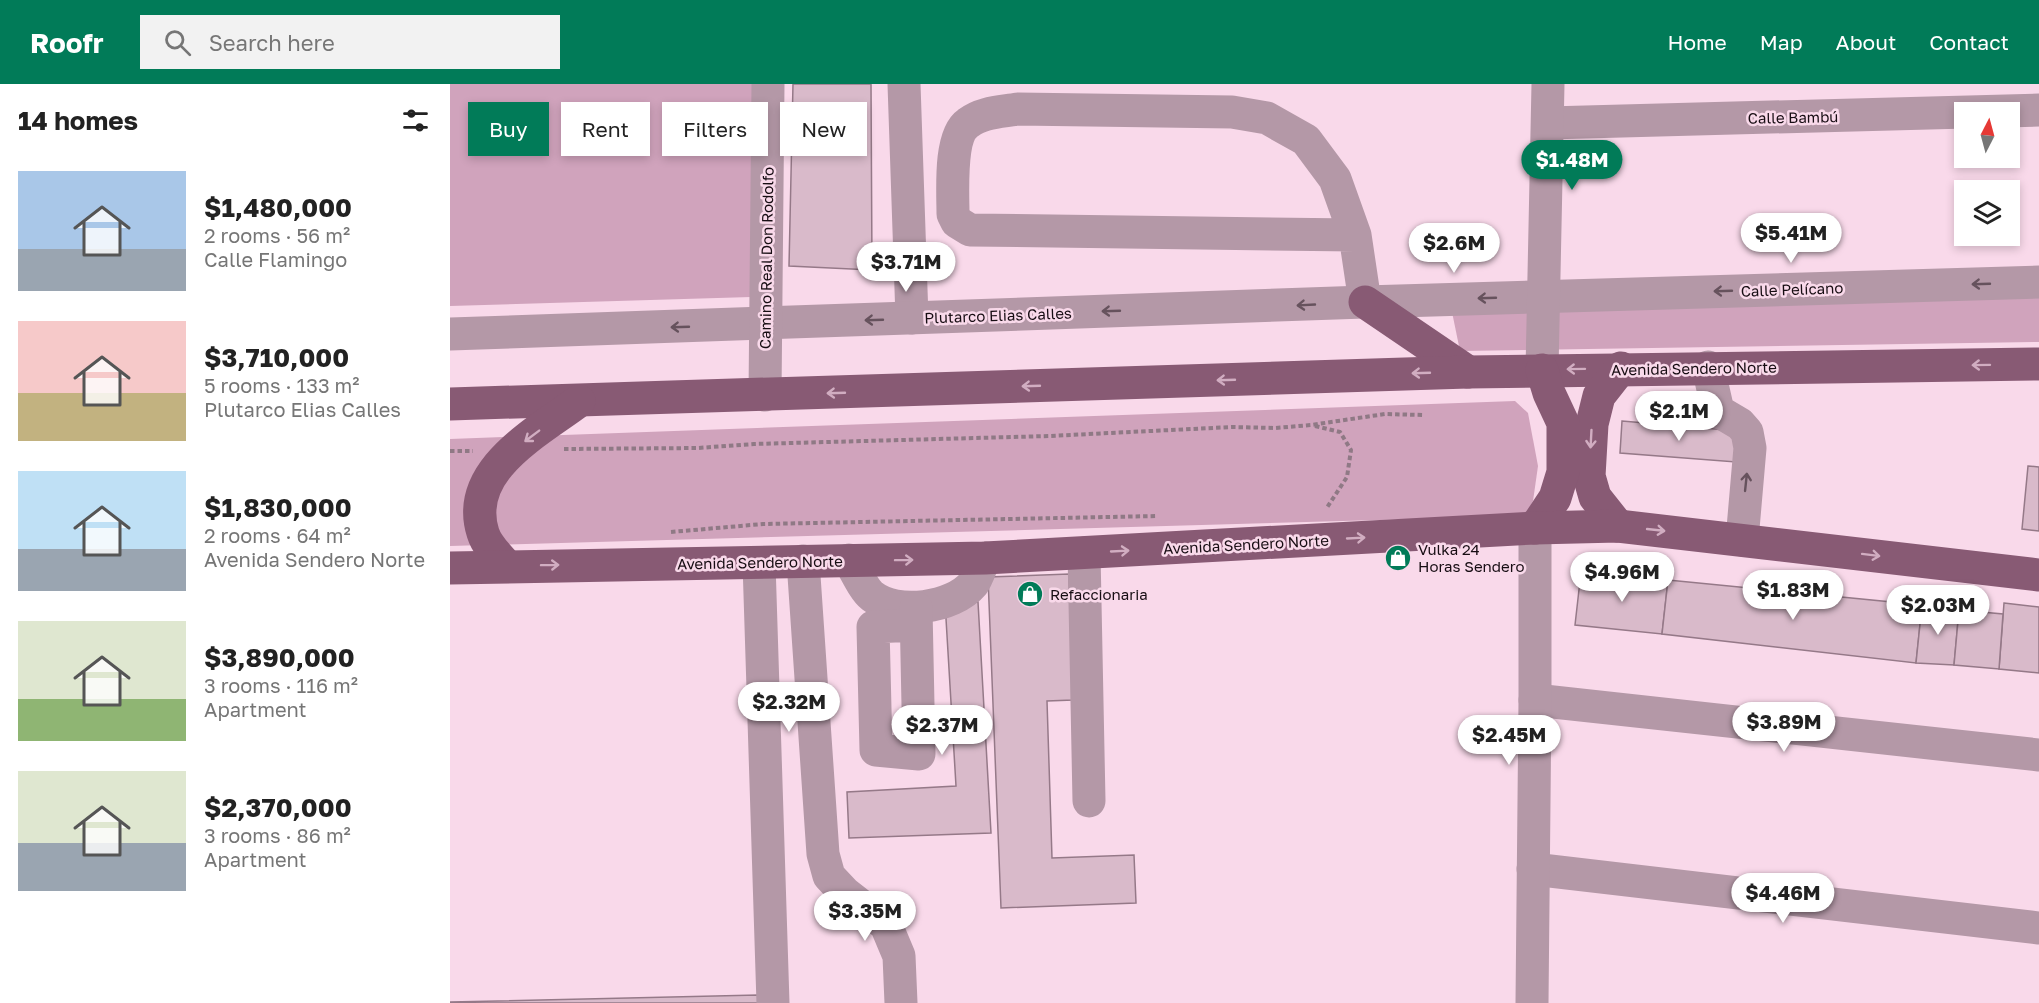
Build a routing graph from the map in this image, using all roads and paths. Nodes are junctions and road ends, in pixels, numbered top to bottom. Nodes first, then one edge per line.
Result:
1 (768, 84) edge
2 (904, 84) edge
3 (1548, 84) edge
4 (2039, 110) edge
5 (1548, 123) junction
6 (1355, 235) junction
7 (2039, 282) edge
8 (1545, 296) junction
9 (1365, 302) junction
10 (912, 318) junction
11 (765, 324) junction
12 (450, 334) edge
13 (2039, 364) edge
14 (1708, 367) junction
15 (1622, 368) junction
16 (1542, 370) junction
17 (1468, 372) junction
18 (765, 395) junction
19 (579, 401) junction
20 (450, 404) edge
21 (1423, 414) dead end
22 (1311, 426) junction
23 (514, 450) junction
24 (450, 451) edge
25 (1336, 511) dead end
26 (1164, 516) dead end
27 (1618, 526) junction
28 (1535, 528) junction
29 (667, 532) dead end
30 (1742, 540) junction
31 (1084, 553) junction
32 (985, 558) junction
33 (849, 560) junction
34 (803, 561) junction
35 (759, 563) junction
36 (507, 566) junction
37 (450, 568) edge
38 (2039, 575) edge
39 (1536, 700) junction
40 (2039, 755) edge
41 (1089, 801) dead end
42 (1533, 869) junction
43 (2039, 928) edge
44 (773, 1003) edge
45 (901, 1003) edge
46 (1532, 1003) edge

1 - 11 street, Camino Real Don Rodolfo
2 - 10 street
3 - 5 street
4 - 5 street, Calle Bambú
5 - 8 street
6 - 6 street
6 - 9 street
7 -> 8 street, Calle Pelícano
8 -> 9 street, Plutarco Elias Calles
8 - 16 street
9 -> 10 street, Plutarco Elias Calles
9 - 17 main road
10 -> 11 street, Plutarco Elias Calles
11 -> 12 street, Plutarco Elias Calles
11 - 18 street, Camino Real Don Rodolfo
13 -> 14 main road, Avenida Sendero Norte
14 - 15 main road, Avenida Sendero Norte
30 -> 14 street
15 -> 16 main road, Avenida Sendero Norte
15 -> 27 main road
16 - 17 main road, Avenida Sendero Norte
16 - 28 main road
17 -> 18 main road, Avenida Sendero Norte
18 - 19 main road, Avenida Sendero Norte
19 - 20 main road, Avenida Sendero Norte
19 -> 23 main road
21 - 22 path
22 - 23 path
22 - 25 path
23 - 24 path
23 - 36 main road
26 - 29 path
27 - 28 main road, Avenida Sendero Norte
27 -> 30 main road, Avenida Sendero Norte
31 -> 28 main road, Avenida Sendero Norte
28 - 39 street
30 -> 38 main road, Avenida Sendero Norte
31 - 32 main road, Avenida Sendero Norte
31 - 41 street
33 -> 32 main road, Avenida Sendero Norte
32 - 33 street
33 - 34 main road, Avenida Sendero Norte
34 - 35 main road, Avenida Sendero Norte
34 - 45 street
36 -> 35 main road, Avenida Sendero Norte
35 - 44 street
36 - 37 main road, Avenida Sendero Norte
39 - 40 street
39 - 42 street
42 - 43 street
42 - 46 street

